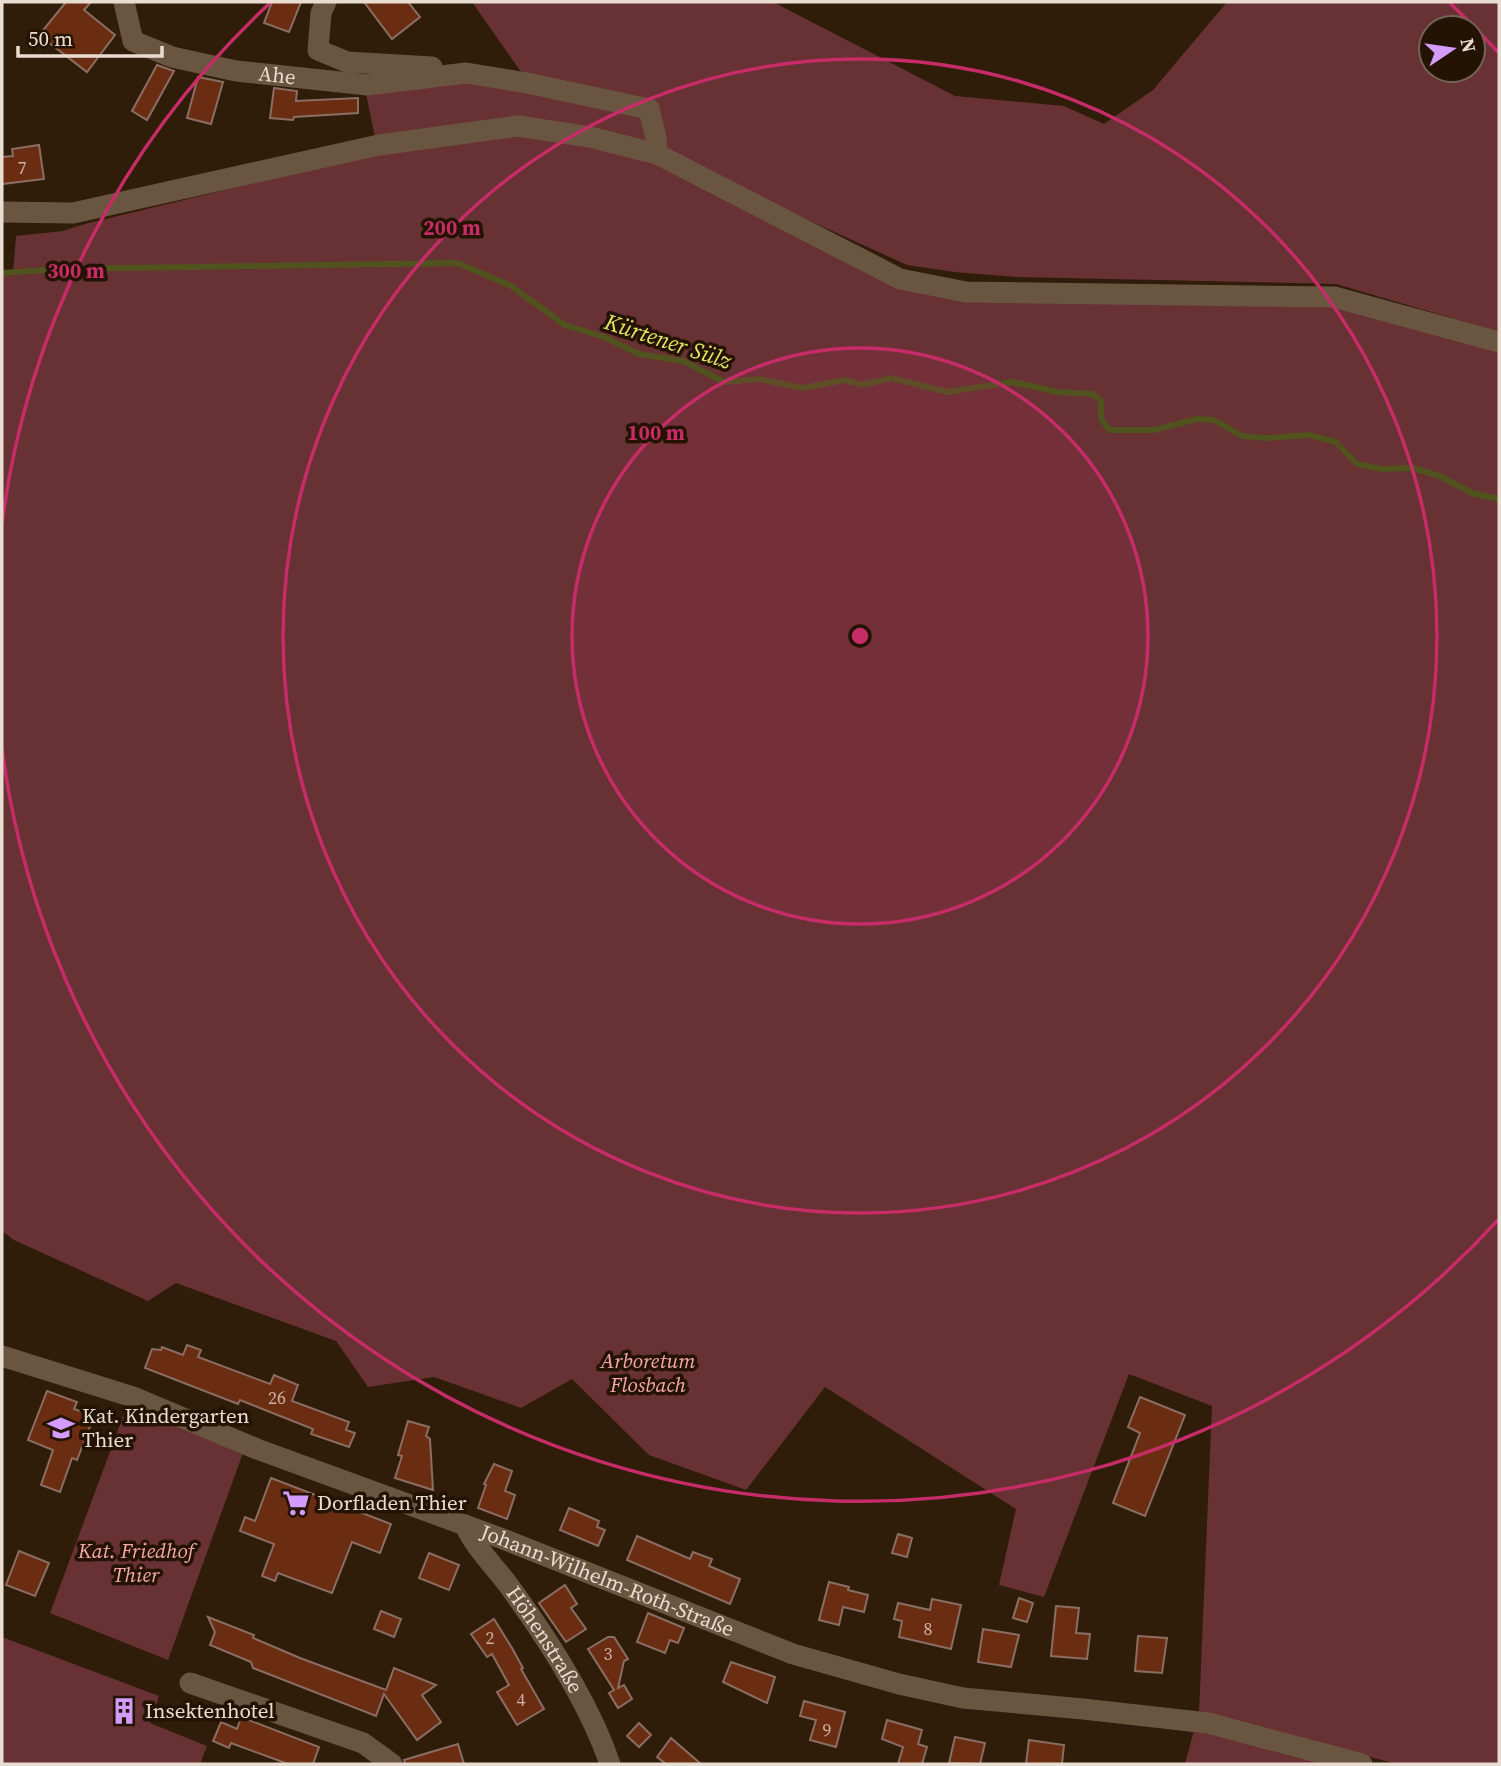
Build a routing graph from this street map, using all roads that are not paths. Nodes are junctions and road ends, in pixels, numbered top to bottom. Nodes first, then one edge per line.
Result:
1 (124, 2) edge
2 (326, 2) edge
3 (466, 73) junction
4 (657, 153) junction
5 (2, 212) edge
6 (1499, 342) edge
7 (2, 1356) edge
8 (465, 1525) junction
9 (190, 1683) dead end
10 (611, 1763) edge
11 (392, 1764) edge
12 (1362, 1764) edge

1 - 3 street, Ahe
2 - 3 street, Ahe
3 - 4 street, Ahe
4 - 5 street
4 - 6 street
7 - 8 street, Johann-Wilhelm-Roth-Straße
8 - 10 street, Höhenstraße
8 - 12 street, Johann-Wilhelm-Roth-Straße
9 - 11 street

